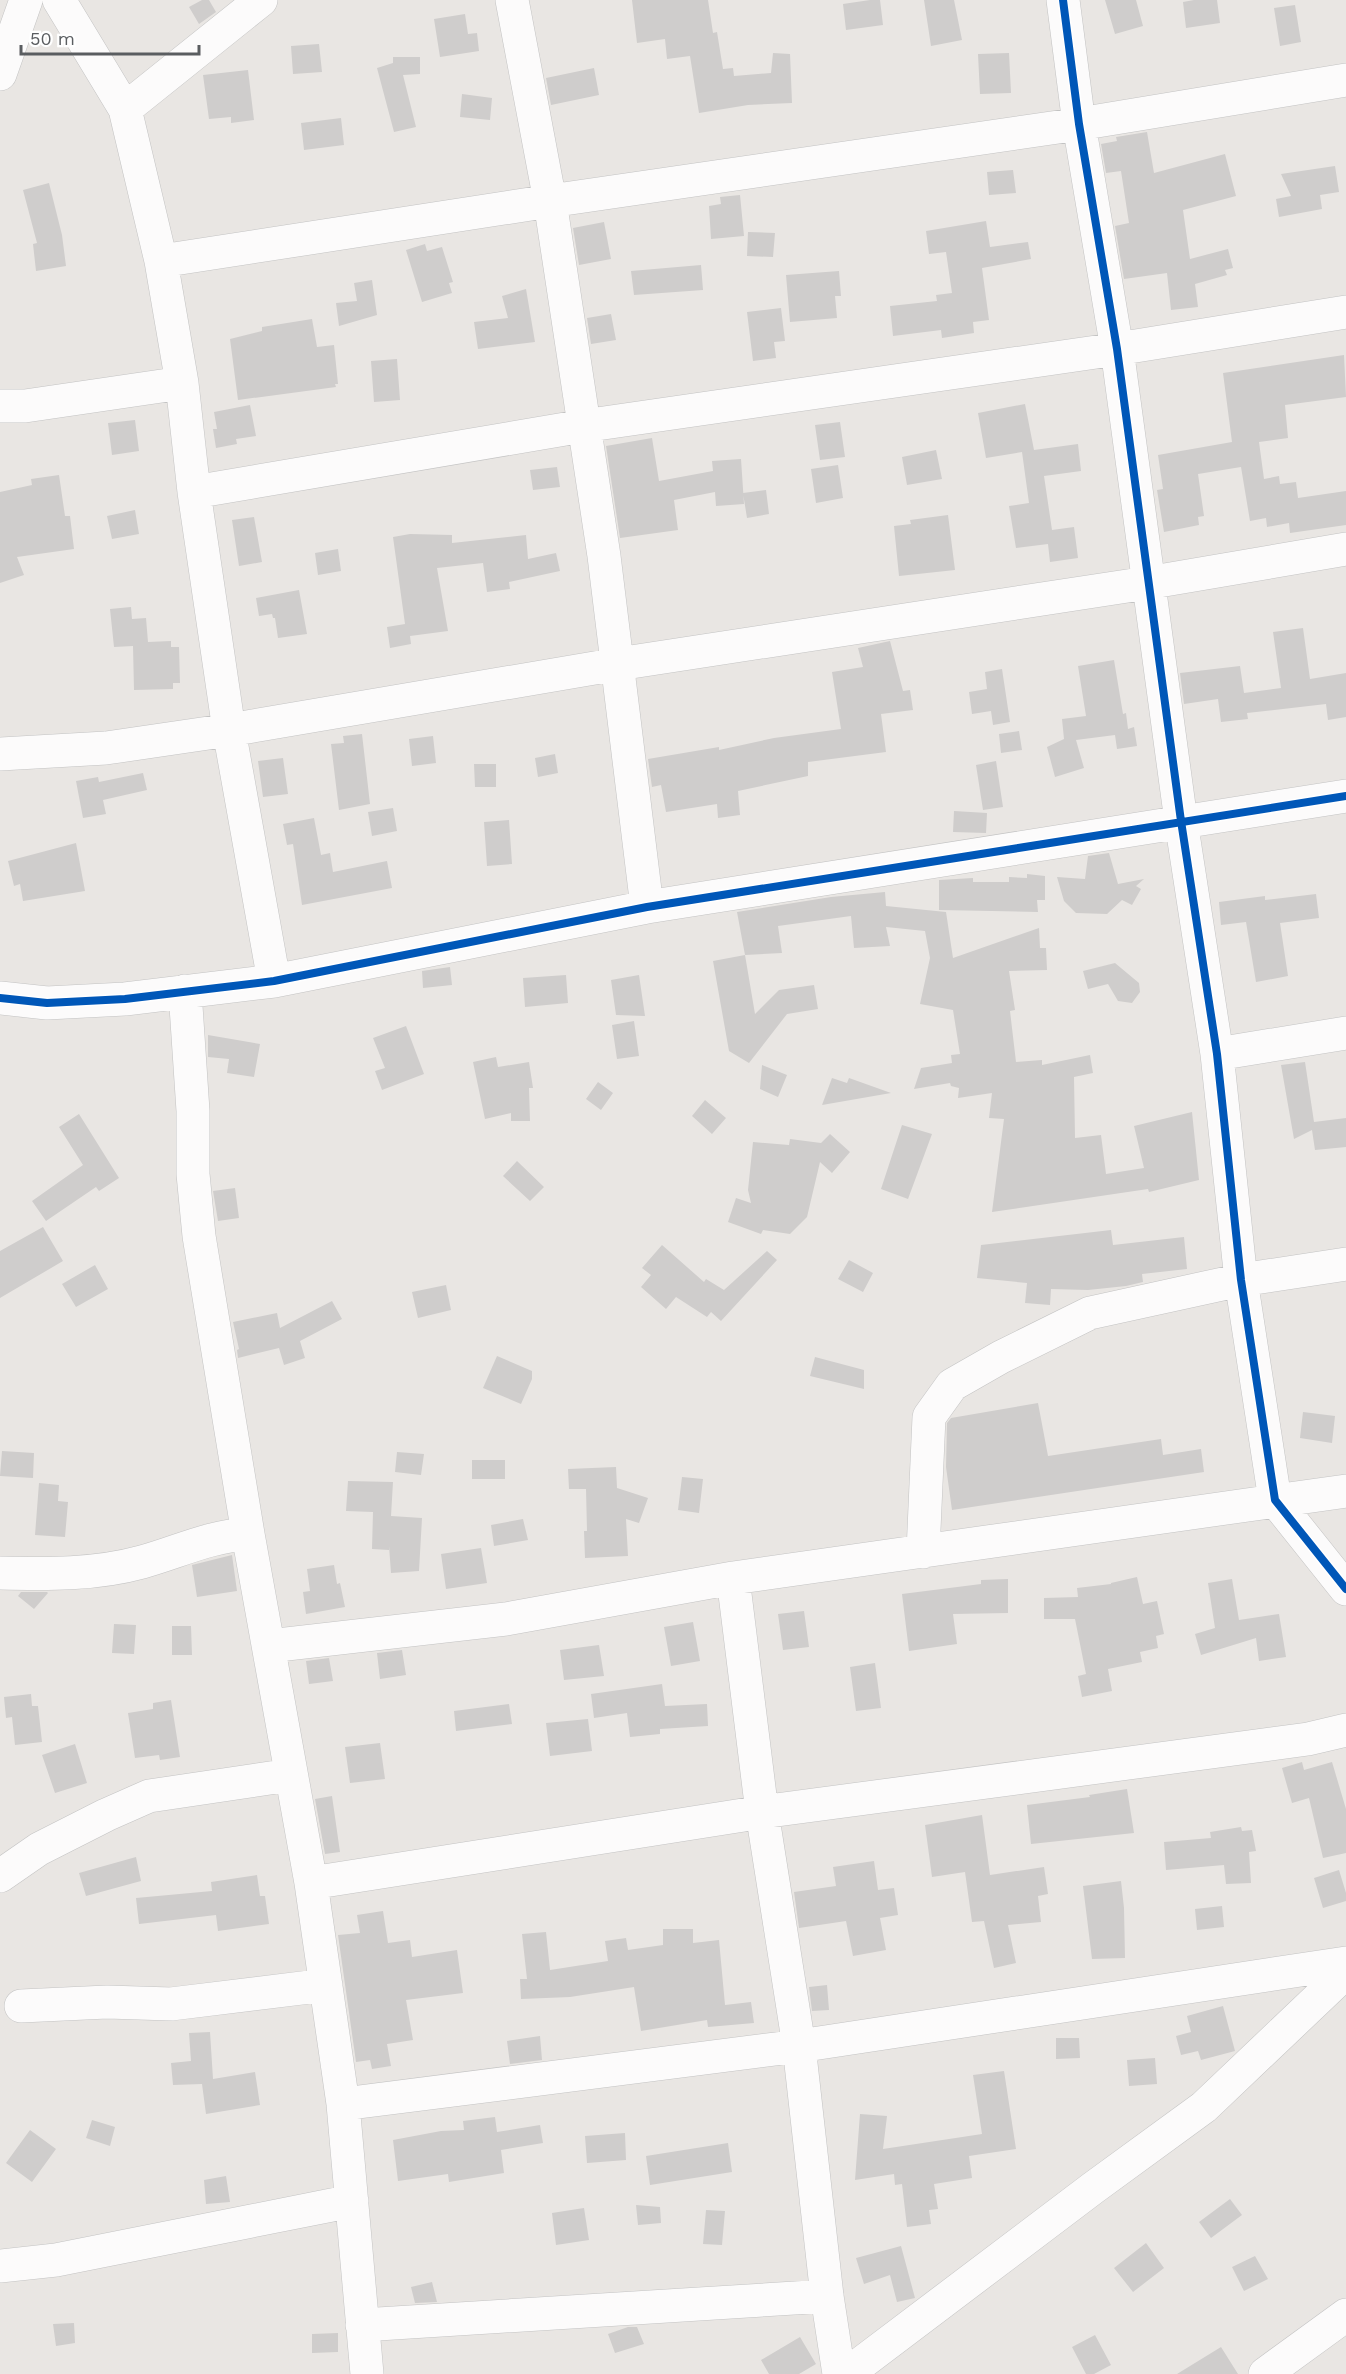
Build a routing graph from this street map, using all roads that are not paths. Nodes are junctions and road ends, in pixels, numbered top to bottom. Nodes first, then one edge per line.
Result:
1 (26, 0) edge
2 (59, 0) edge
3 (261, 0) edge
4 (512, 0) edge
5 (1063, 0) edge
6 (0, 74) edge
7 (1346, 80) edge
8 (126, 109) junction
9 (1079, 124) junction
10 (550, 201) junction
11 (161, 261) junction
12 (1346, 312) edge
13 (1117, 349) junction
14 (182, 383) junction
15 (0, 406) edge
16 (584, 426) junction
17 (194, 492) junction
18 (1346, 549) edge
19 (1147, 583) junction
20 (618, 664) junction
21 (229, 730) junction
22 (0, 754) edge
23 (1346, 796) edge
24 (1180, 821) junction
25 (647, 907) junction
26 (274, 981) junction
27 (185, 991) junction
28 (0, 998) edge
29 (1346, 1032) edge
30 (1217, 1054) junction
31 (1346, 1264) edge
32 (1241, 1280) junction
33 (1346, 1491) edge
34 (1275, 1500) junction
35 (248, 1534) junction
36 (922, 1552) junction
37 (0, 1573) edge
38 (733, 1578) junction
39 (1346, 1589) edge
40 (269, 1646) junction
41 (1346, 1730) edge
42 (290, 1775) junction
43 (762, 1812) junction
44 (0, 1876) edge
45 (310, 1882) junction
46 (1346, 1963) edge
47 (1346, 1972) edge
48 (326, 1985) junction
49 (21, 2007) dead end
50 (799, 2046) junction
51 (343, 2104) junction
52 (352, 2201) junction
53 (0, 2266) edge
54 (827, 2296) junction
55 (1346, 2315) edge
56 (362, 2325) junction
57 (367, 2374) edge
58 (839, 2374) edge
59 (848, 2374) edge
60 (1265, 2374) edge

1 - 6 street
2 - 8 street
3 - 8 street
4 - 10 street
5 - 9 street
7 - 9 street
8 - 11 street
9 - 10 street
9 - 13 street
10 - 11 street
10 - 16 street
11 - 14 street
12 - 13 street
13 - 16 street
13 - 19 street
14 - 15 street
14 - 17 street
16 - 17 street
16 - 20 street
17 - 21 street
18 - 19 street
19 - 20 street
19 - 24 street
20 - 21 street
20 - 25 street
21 - 22 street
21 - 26 street
23 - 24 street
24 - 25 street
24 - 30 street
25 - 26 street
26 - 27 street
27 - 28 street
27 - 35 street
29 - 30 street
30 - 32 street
31 - 32 street
32 - 34 street
32 - 36 street
33 - 34 street
34 - 36 street
34 - 39 street
35 - 37 street
35 - 40 street
36 - 38 street
38 - 40 street
38 - 43 street
40 - 42 street
41 - 43 street
42 - 44 street
42 - 45 street
43 - 45 street
43 - 50 street
45 - 48 street
46 - 50 street
47 - 59 street
48 - 49 street
48 - 51 street
50 - 51 street
50 - 54 street
51 - 52 street
52 - 53 street
52 - 56 street
54 - 56 street
54 - 58 street
55 - 60 street
56 - 57 street

